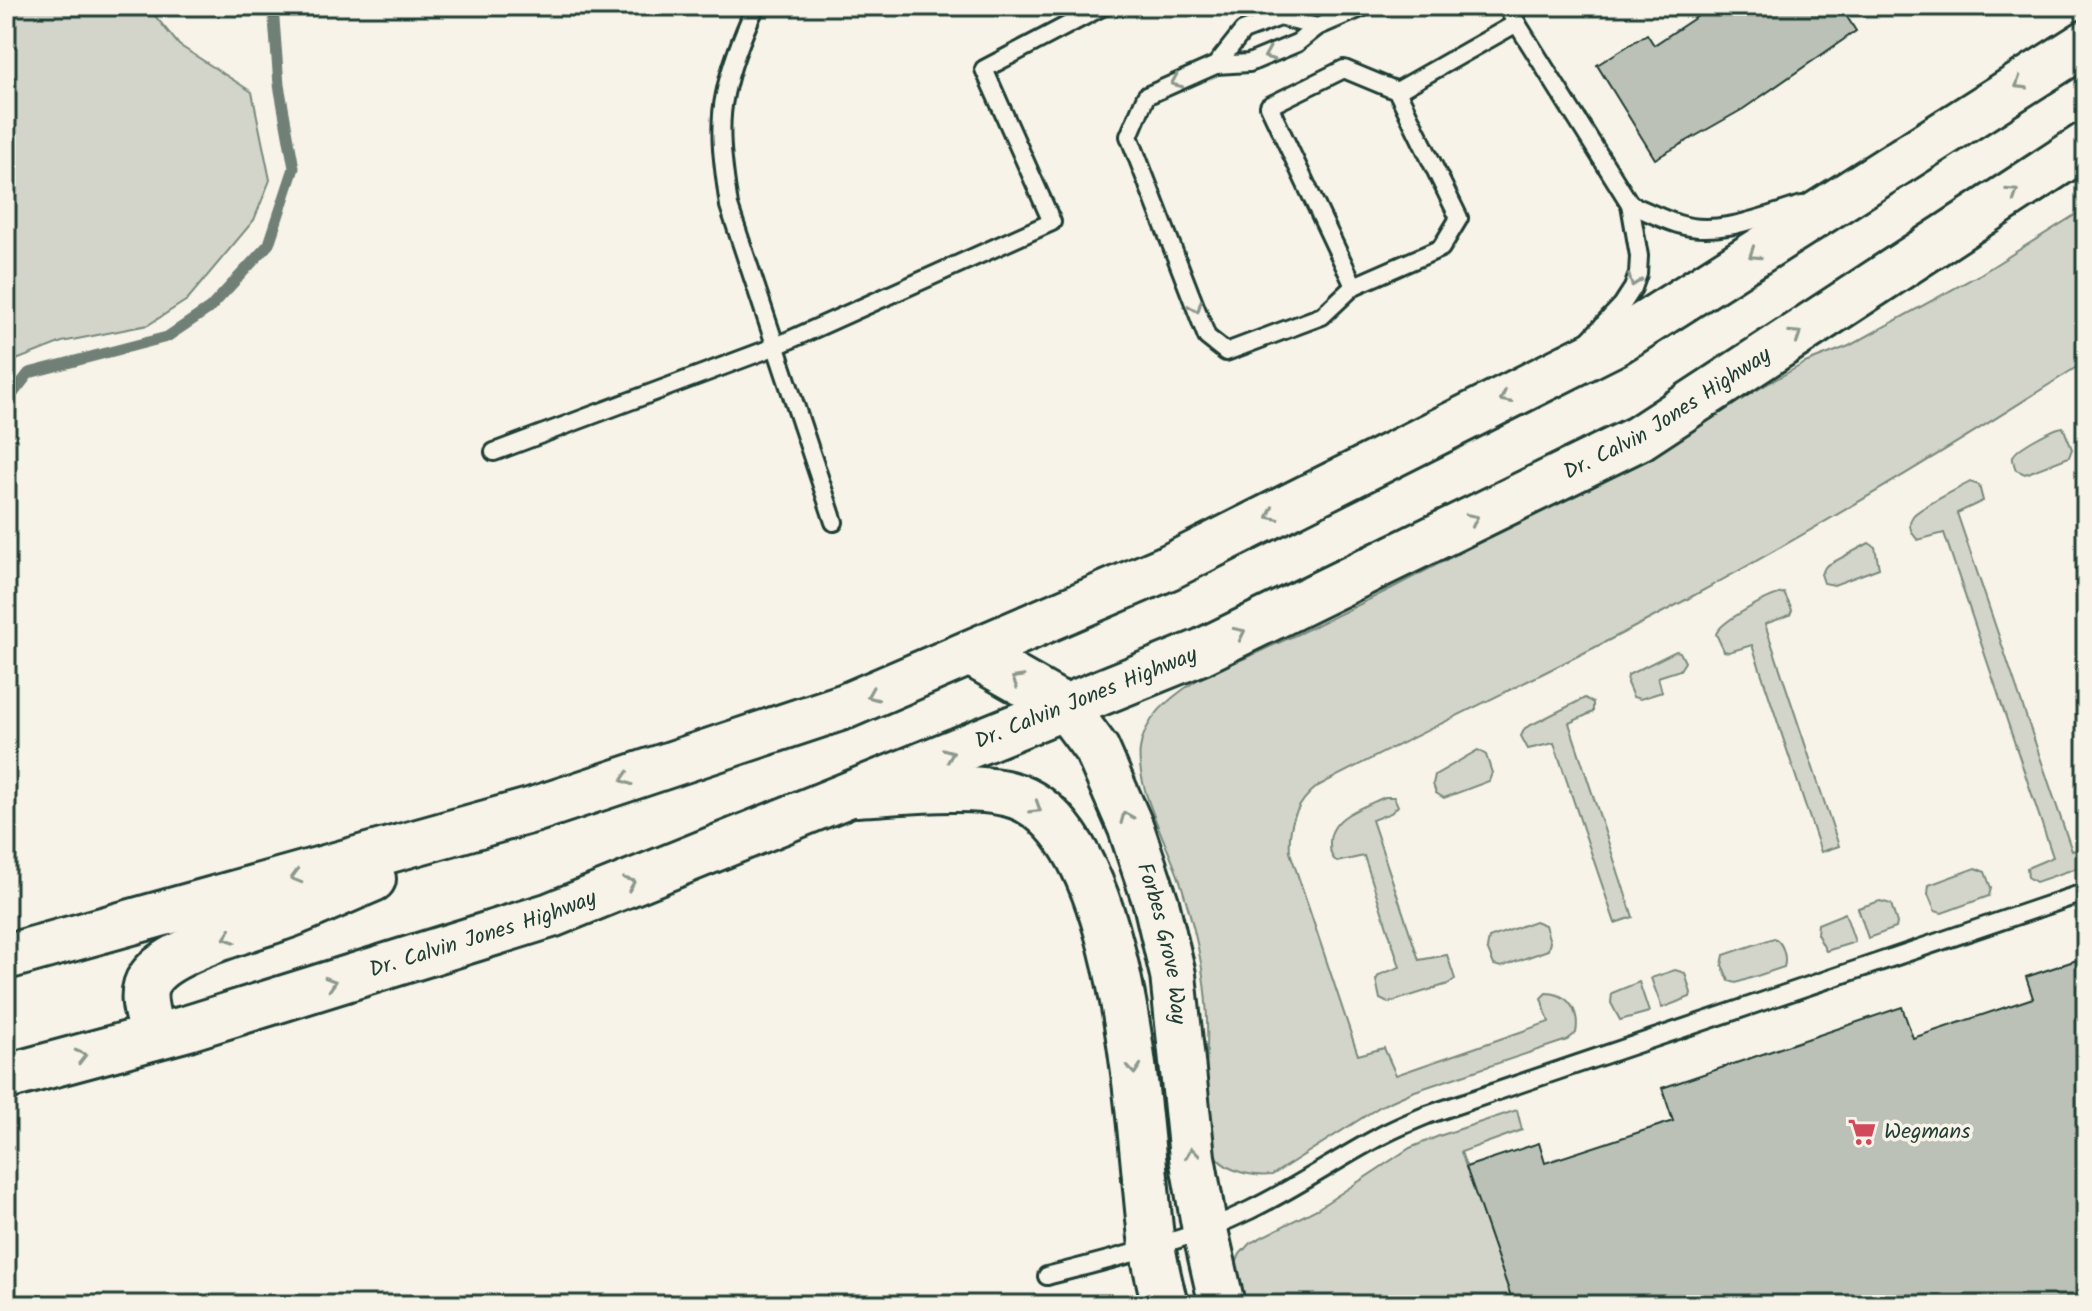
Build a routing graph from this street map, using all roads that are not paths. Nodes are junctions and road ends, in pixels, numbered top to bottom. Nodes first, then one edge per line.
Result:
1 (756, 6) edge
2 (1104, 6) edge
3 (1366, 6) edge
4 (1506, 6) edge
5 (1082, 11) edge
6 (1517, 23) junction
7 (1317, 27) junction
8 (2086, 43) edge
9 (1216, 65) junction
10 (1397, 91) junction
11 (2086, 145) edge
12 (1858, 188) junction
13 (1630, 204) junction
14 (1354, 286) junction
15 (774, 347) junction
16 (1561, 370) junction
17 (494, 452) dead end
18 (834, 522) dead end
19 (970, 653) junction
20 (1065, 707) junction
21 (851, 794) junction
22 (533, 810) junction
23 (2086, 892) edge
24 (16, 954) edge
25 (153, 1037) junction
26 (6, 1077) edge
27 (1205, 1230) junction
28 (1152, 1249) junction
29 (1047, 1276) dead end
30 (1165, 1305) edge
31 (1188, 1305) edge
32 (1222, 1305) edge

1 - 15 lane
2 - 5 lane
3 - 7 lane
4 - 6 lane
5 - 15 lane
6 - 10 lane
6 - 13 lane
7 -> 9 lane
7 - 9 lane
8 -> 12 main road
9 -> 14 lane
10 - 14 lane
10 - 14 lane
20 -> 11 main road, Dr. Calvin Jones Highway
12 - 13 lane
12 -> 16 main road
13 -> 16 lane
15 - 17 lane
15 - 18 lane
16 -> 19 main road
20 -> 19 main road, Forbes Grove Way
19 -> 22 main road
21 -> 20 main road, Dr. Calvin Jones Highway
27 -> 20 main road, Forbes Grove Way
25 -> 21 main road, Dr. Calvin Jones Highway
21 -> 28 main road
22 -> 24 main road
22 -> 25 main road
23 - 27 lane
26 -> 25 main road, Dr. Calvin Jones Highway
27 - 28 lane
27 - 32 main road, Forbes Grove Way
28 - 29 lane
28 - 30 main road
28 - 31 main road

